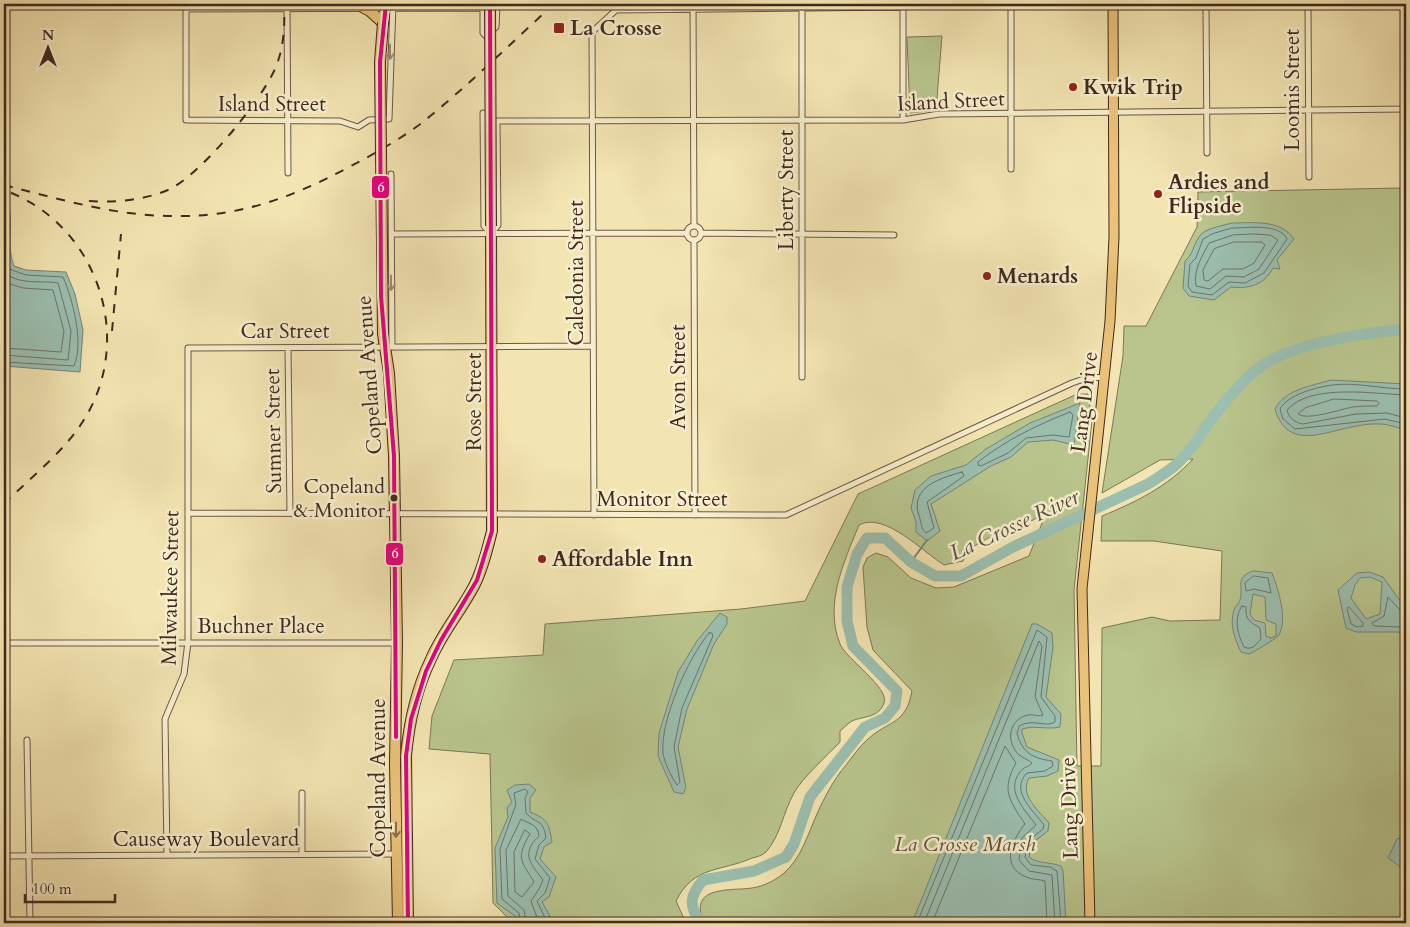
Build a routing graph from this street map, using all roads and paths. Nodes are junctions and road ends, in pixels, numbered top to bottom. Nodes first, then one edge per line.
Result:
1 (497, 4) edge
2 (933, 4) edge
3 (1009, 4) edge
4 (1113, 4) edge
5 (1206, 4) edge
6 (1308, 4) edge
7 (485, 5) edge
8 (903, 5) edge
9 (287, 6) edge
10 (389, 6) edge
11 (693, 6) edge
12 (802, 6) edge
13 (364, 8) junction
14 (383, 23) junction
15 (1308, 109) junction
16 (1406, 109) edge
17 (1113, 111) junction
18 (1207, 111) junction
19 (483, 114) dead end
20 (1011, 114) junction
21 (802, 120) junction
22 (904, 120) junction
23 (287, 121) junction
24 (592, 121) junction
25 (694, 121) junction
26 (1207, 152) dead end
27 (1011, 169) dead end
28 (288, 173) dead end
29 (391, 174) dead end
30 (1308, 176) dead end
31 (694, 226) junction
32 (491, 230) junction
33 (687, 233) junction
34 (701, 233) junction
35 (391, 234) junction
36 (592, 234) junction
37 (803, 234) junction
38 (894, 234) dead end
39 (694, 240) junction
40 (492, 346) junction
41 (593, 346) junction
42 (388, 347) junction
43 (188, 348) joint
44 (288, 348) junction
45 (802, 377) dead end
46 (1106, 378) junction
47 (188, 513) junction
48 (290, 513) junction
49 (395, 513) junction
50 (493, 513) junction
51 (594, 514) junction
52 (695, 515) junction
53 (188, 642) junction
54 (4, 643) edge
55 (397, 643) junction
56 (27, 740) dead end
57 (407, 781) joint
58 (302, 793) dead end
59 (167, 854) junction
60 (302, 854) junction
61 (396, 854) junction
62 (408, 854) junction
63 (4, 856) edge
64 (29, 856) junction
65 (30, 923) edge
66 (398, 923) edge
67 (408, 923) edge
68 (1090, 923) edge

1 - 7 street
2 - 8 street
3 - 20 street
4 - 17 main road, Lang Drive
5 - 18 street
6 - 15 street, Loomis Street
7 - 10 street
7 - 32 highway, Rose Street, bridge
8 - 12 street
8 - 22 street
9 - 13 street
9 - 23 street
9 - 23 street, Island Street
10 - 13 street
10 - 14 highway, Copeland Avenue
10 -> 23 street, Island Street
11 - 12 street
11 - 24 street, Caledonia Street
11 - 25 street
12 - 21 street, Liberty Street
13 - 14 highway
14 - 42 highway, Copeland Avenue, bridge
15 - 16 street, Island Street
15 - 18 street, Island Street
15 - 30 street, Loomis Street
17 - 18 street, Island Street
17 - 20 street, Island Street
17 - 46 main road, Lang Drive
18 - 26 street
19 - 32 street
20 - 22 street, Island Street
20 - 27 street
21 - 22 street, Island Street
21 - 25 street, Island Street
21 - 37 street, Liberty Street
23 - 28 street
24 - 25 street, Island Street
24 - 32 street, Island Street
24 - 36 street, Caledonia Street
25 - 31 street
29 - 35 street
31 - 33 street
31 - 34 street
32 - 35 street
32 - 36 street
32 - 40 highway, Rose Street
33 - 36 street
33 - 39 street
34 - 37 street
34 - 39 street
35 -> 42 street
36 - 41 street, Caledonia Street
37 - 38 street
37 - 45 street, Liberty Street
39 - 52 street, Avon Street
40 - 41 street, Car Street
40 - 42 street, Car Street
40 - 50 highway, Rose Street
41 - 51 street, Caledonia Street
42 - 44 street, Car Street
42 - 49 highway, Copeland Avenue
43 - 44 street, Car Street
43 - 47 street, Milwaukee Street
44 - 48 street, Sumner Street
46 - 52 street, Monitor Street
46 - 68 main road, Lang Drive
47 - 48 street, Monitor Street
47 - 53 street, Milwaukee Street
48 - 49 street, Monitor Street
49 - 50 street, Monitor Street
49 - 55 highway, Copeland Avenue
50 - 51 street, Monitor Street
50 - 57 highway, Rose Street
51 - 52 street, Monitor Street
53 - 54 street, Buchner Place
53 - 55 street, Buchner Place
53 - 59 street, Milwaukee Street
55 -> 61 highway, Copeland Avenue
56 - 64 street
57 - 62 highway, Copeland Avenue
58 - 60 street
59 - 60 street, Causeway Boulevard
59 - 64 street, Causeway Boulevard
60 - 61 street, Causeway Boulevard
61 - 62 street, Causeway Boulevard
61 - 66 highway, Copeland Avenue
62 - 67 highway, Copeland Avenue
63 - 64 street, Causeway Boulevard
64 - 65 street

